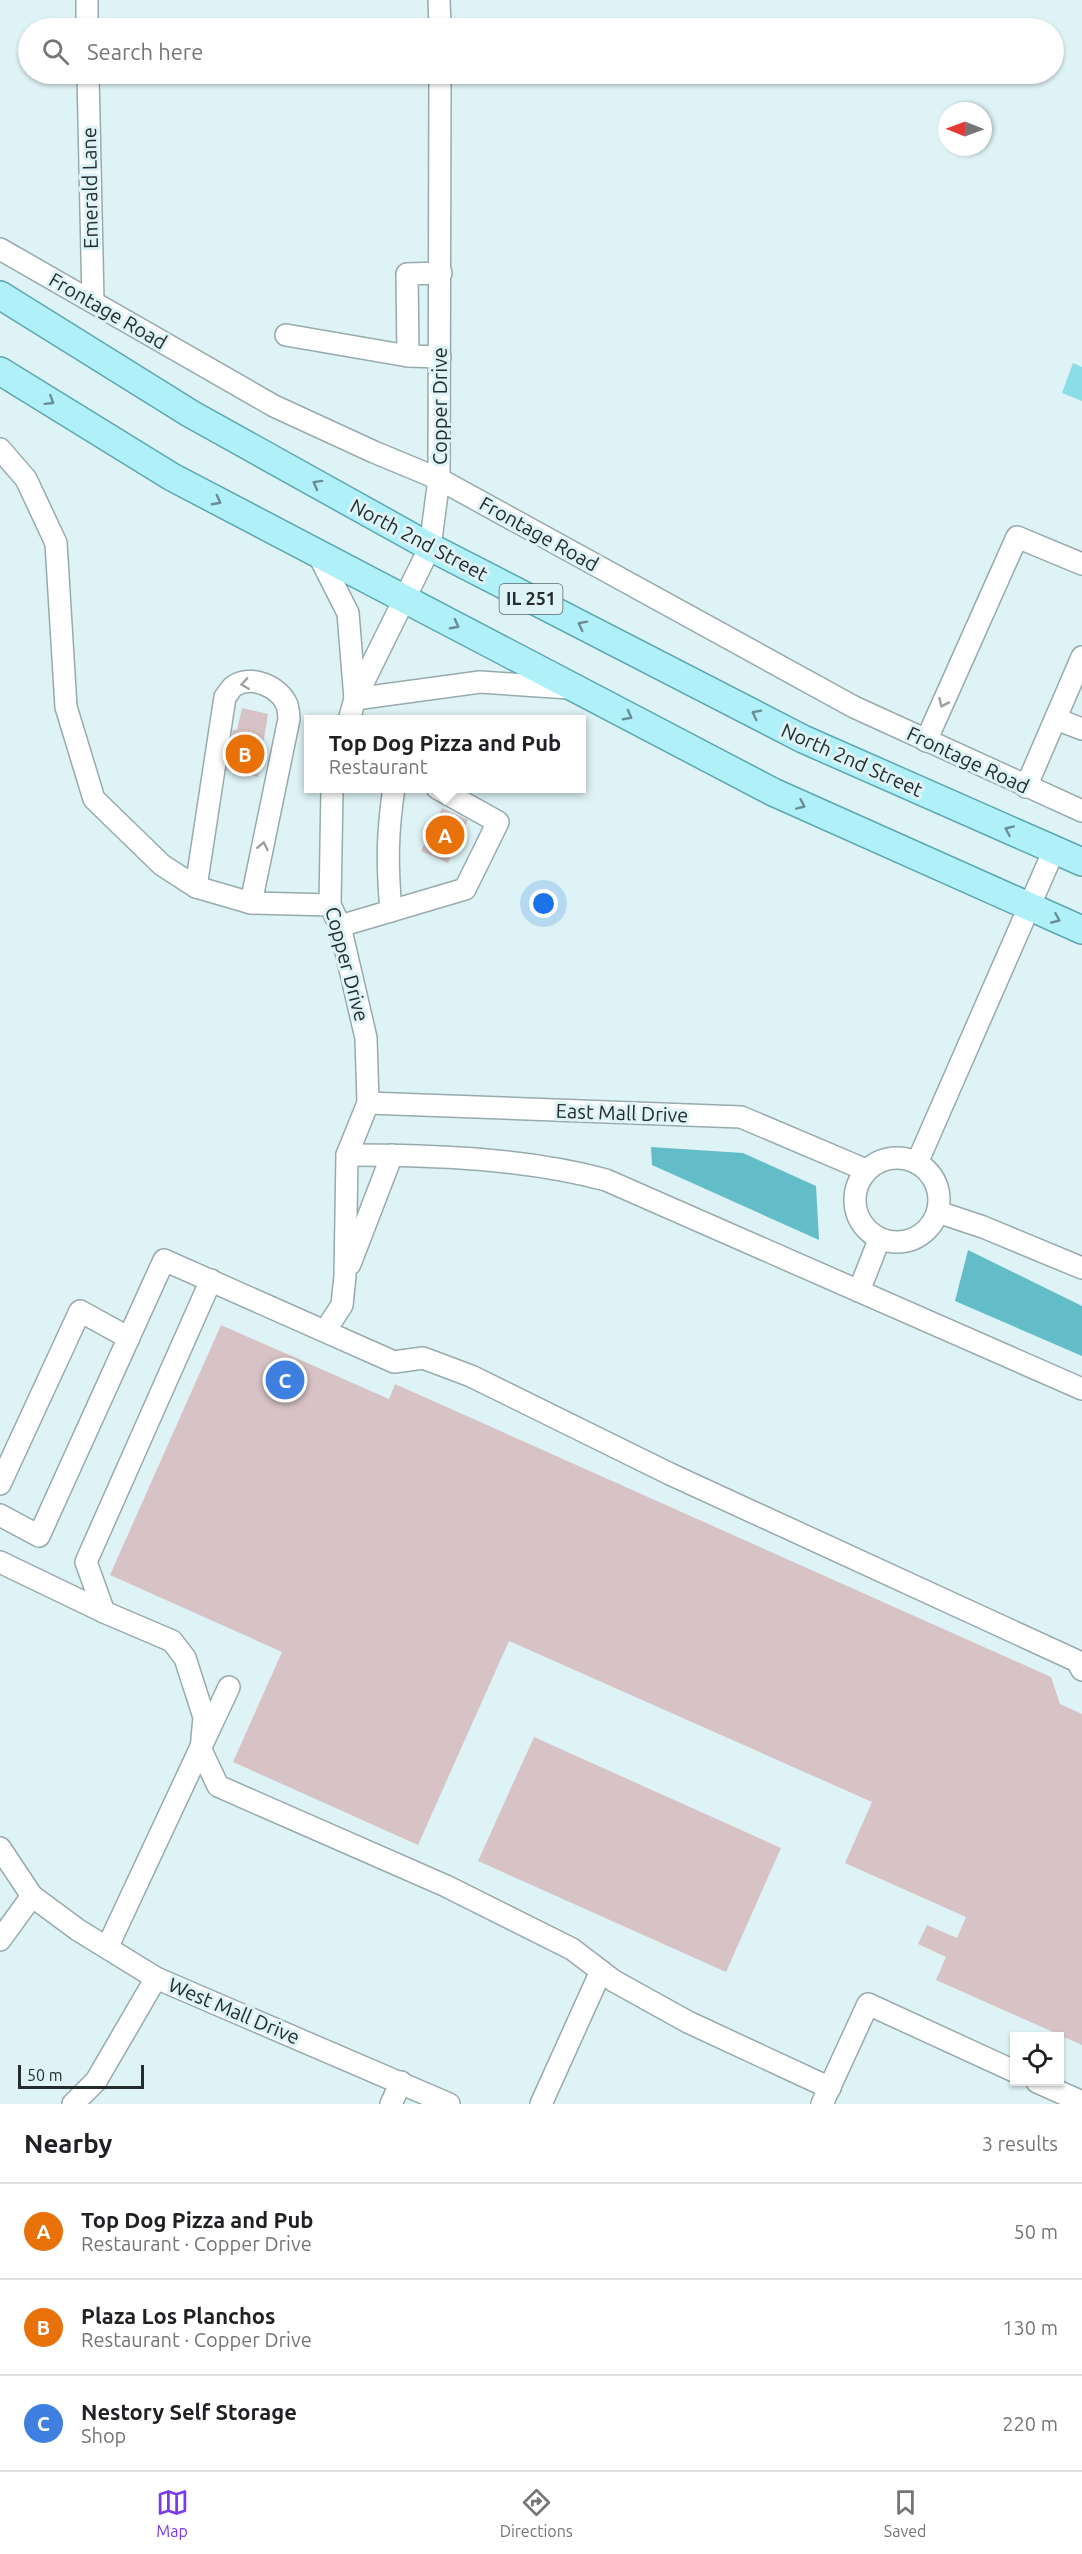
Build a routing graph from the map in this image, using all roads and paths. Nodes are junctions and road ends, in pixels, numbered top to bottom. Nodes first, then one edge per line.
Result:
1 (87, 0) edge
2 (440, 0) edge
3 (87, 18) edge
4 (440, 18) edge
5 (88, 84) edge
6 (440, 84) edge
7 (0, 249) edge
8 (441, 273) junction
9 (0, 295) edge
10 (93, 302) junction
11 (286, 335) dead end
12 (408, 356) junction
13 (440, 357) junction
14 (0, 371) edge
15 (0, 449) edge
16 (439, 479) junction
17 (430, 547) junction
18 (318, 554) junction
19 (1082, 564) edge
20 (403, 598) junction
21 (1082, 657) edge
22 (575, 688) junction
23 (352, 709) edge
24 (1056, 719) junction
25 (1082, 729) edge
26 (926, 741) junction
27 (1026, 787) junction
28 (332, 793) edge
29 (393, 793) edge
30 (444, 793) edge
31 (1082, 811) edge
32 (1054, 850) junction
33 (1082, 862) edge
34 (196, 887) junction
35 (251, 903) junction
36 (330, 905) junction
37 (1029, 907) junction
38 (391, 911) junction
39 (340, 926) junction
40 (1082, 930) edge
41 (368, 1103) junction
42 (347, 1155) junction
43 (392, 1155) junction
44 (917, 1163) junction
45 (866, 1170) junction
46 (938, 1212) junction
47 (879, 1240) junction
48 (1082, 1268) edge
49 (345, 1276) junction
50 (211, 1280) junction
51 (859, 1291) junction
52 (325, 1331) junction
53 (129, 1338) junction
54 (1082, 1389) edge
55 (0, 1484) edge
56 (0, 1515) edge
57 (0, 1562) edge
58 (104, 1612) junction
59 (1082, 1670) edge
60 (228, 1687) dead end
61 (201, 1750) junction
62 (0, 1848) edge
63 (32, 1896) junction
64 (0, 1940) edge
65 (107, 1948) junction
66 (601, 1971) junction
67 (156, 1978) junction
68 (1010, 2069) edge
69 (401, 2082) junction
70 (1045, 2086) edge
71 (826, 2096) edge
72 (1082, 2102) edge
73 (73, 2104) edge
74 (391, 2104) edge
75 (449, 2104) edge
76 (542, 2104) edge

1 - 3 street
2 - 4 street
5 - 10 street, Emerald Lane
6 - 8 street, Copper Drive
7 - 10 street, Frontage Road
8 - 12 street
8 - 13 street, Copper Drive
17 -> 9 main road, North 2nd Street / IL 251
10 - 16 street, Frontage Road
11 - 12 street
12 - 13 street
13 - 16 street, Copper Drive
14 -> 18 main road
15 - 34 street
16 - 17 street, Copper Drive
16 - 26 street, Frontage Road
17 - 20 street, Copper Drive
32 -> 17 main road, North 2nd Street / IL 251
18 - 20 main road
18 - 23 street
19 -> 26 street
20 -> 22 main road
20 - 23 street, Copper Drive
21 - 24 street
22 - 23 street
22 -> 37 main road
24 - 25 street
24 - 27 street
26 - 27 street, Frontage Road
27 - 31 street, Frontage Road
28 - 36 street, Copper Drive
29 - 38 street
30 - 38 street
32 - 33 main road, North 2nd Street / IL 251
32 - 37 street
34 - 35 street
35 -> 34 street
35 - 36 street
36 - 39 street, Copper Drive
37 -> 40 main road
37 - 44 street
38 - 39 street
39 - 41 street, Copper Drive
41 - 42 street
41 - 45 street, East Mall Drive
42 - 43 street
42 - 49 street
43 - 49 street
43 - 51 street
44 - 45 street
44 - 46 street
45 - 47 street
46 - 47 street
46 - 48 street
47 - 51 street
49 - 52 street
50 - 52 street
50 - 53 street
50 - 58 street
51 - 54 street
52 - 59 street
53 - 55 street
53 - 56 street
57 - 58 street
58 - 61 street
60 - 61 street
61 - 65 street
61 - 66 street
62 - 63 street, West Mall Drive
63 - 64 street
63 - 65 street, West Mall Drive
65 - 67 street, West Mall Drive
66 - 71 street
66 - 76 street
67 - 69 street, West Mall Drive
67 - 73 street
68 - 71 street
69 - 74 street
69 - 75 street, West Mall Drive
70 - 72 street

